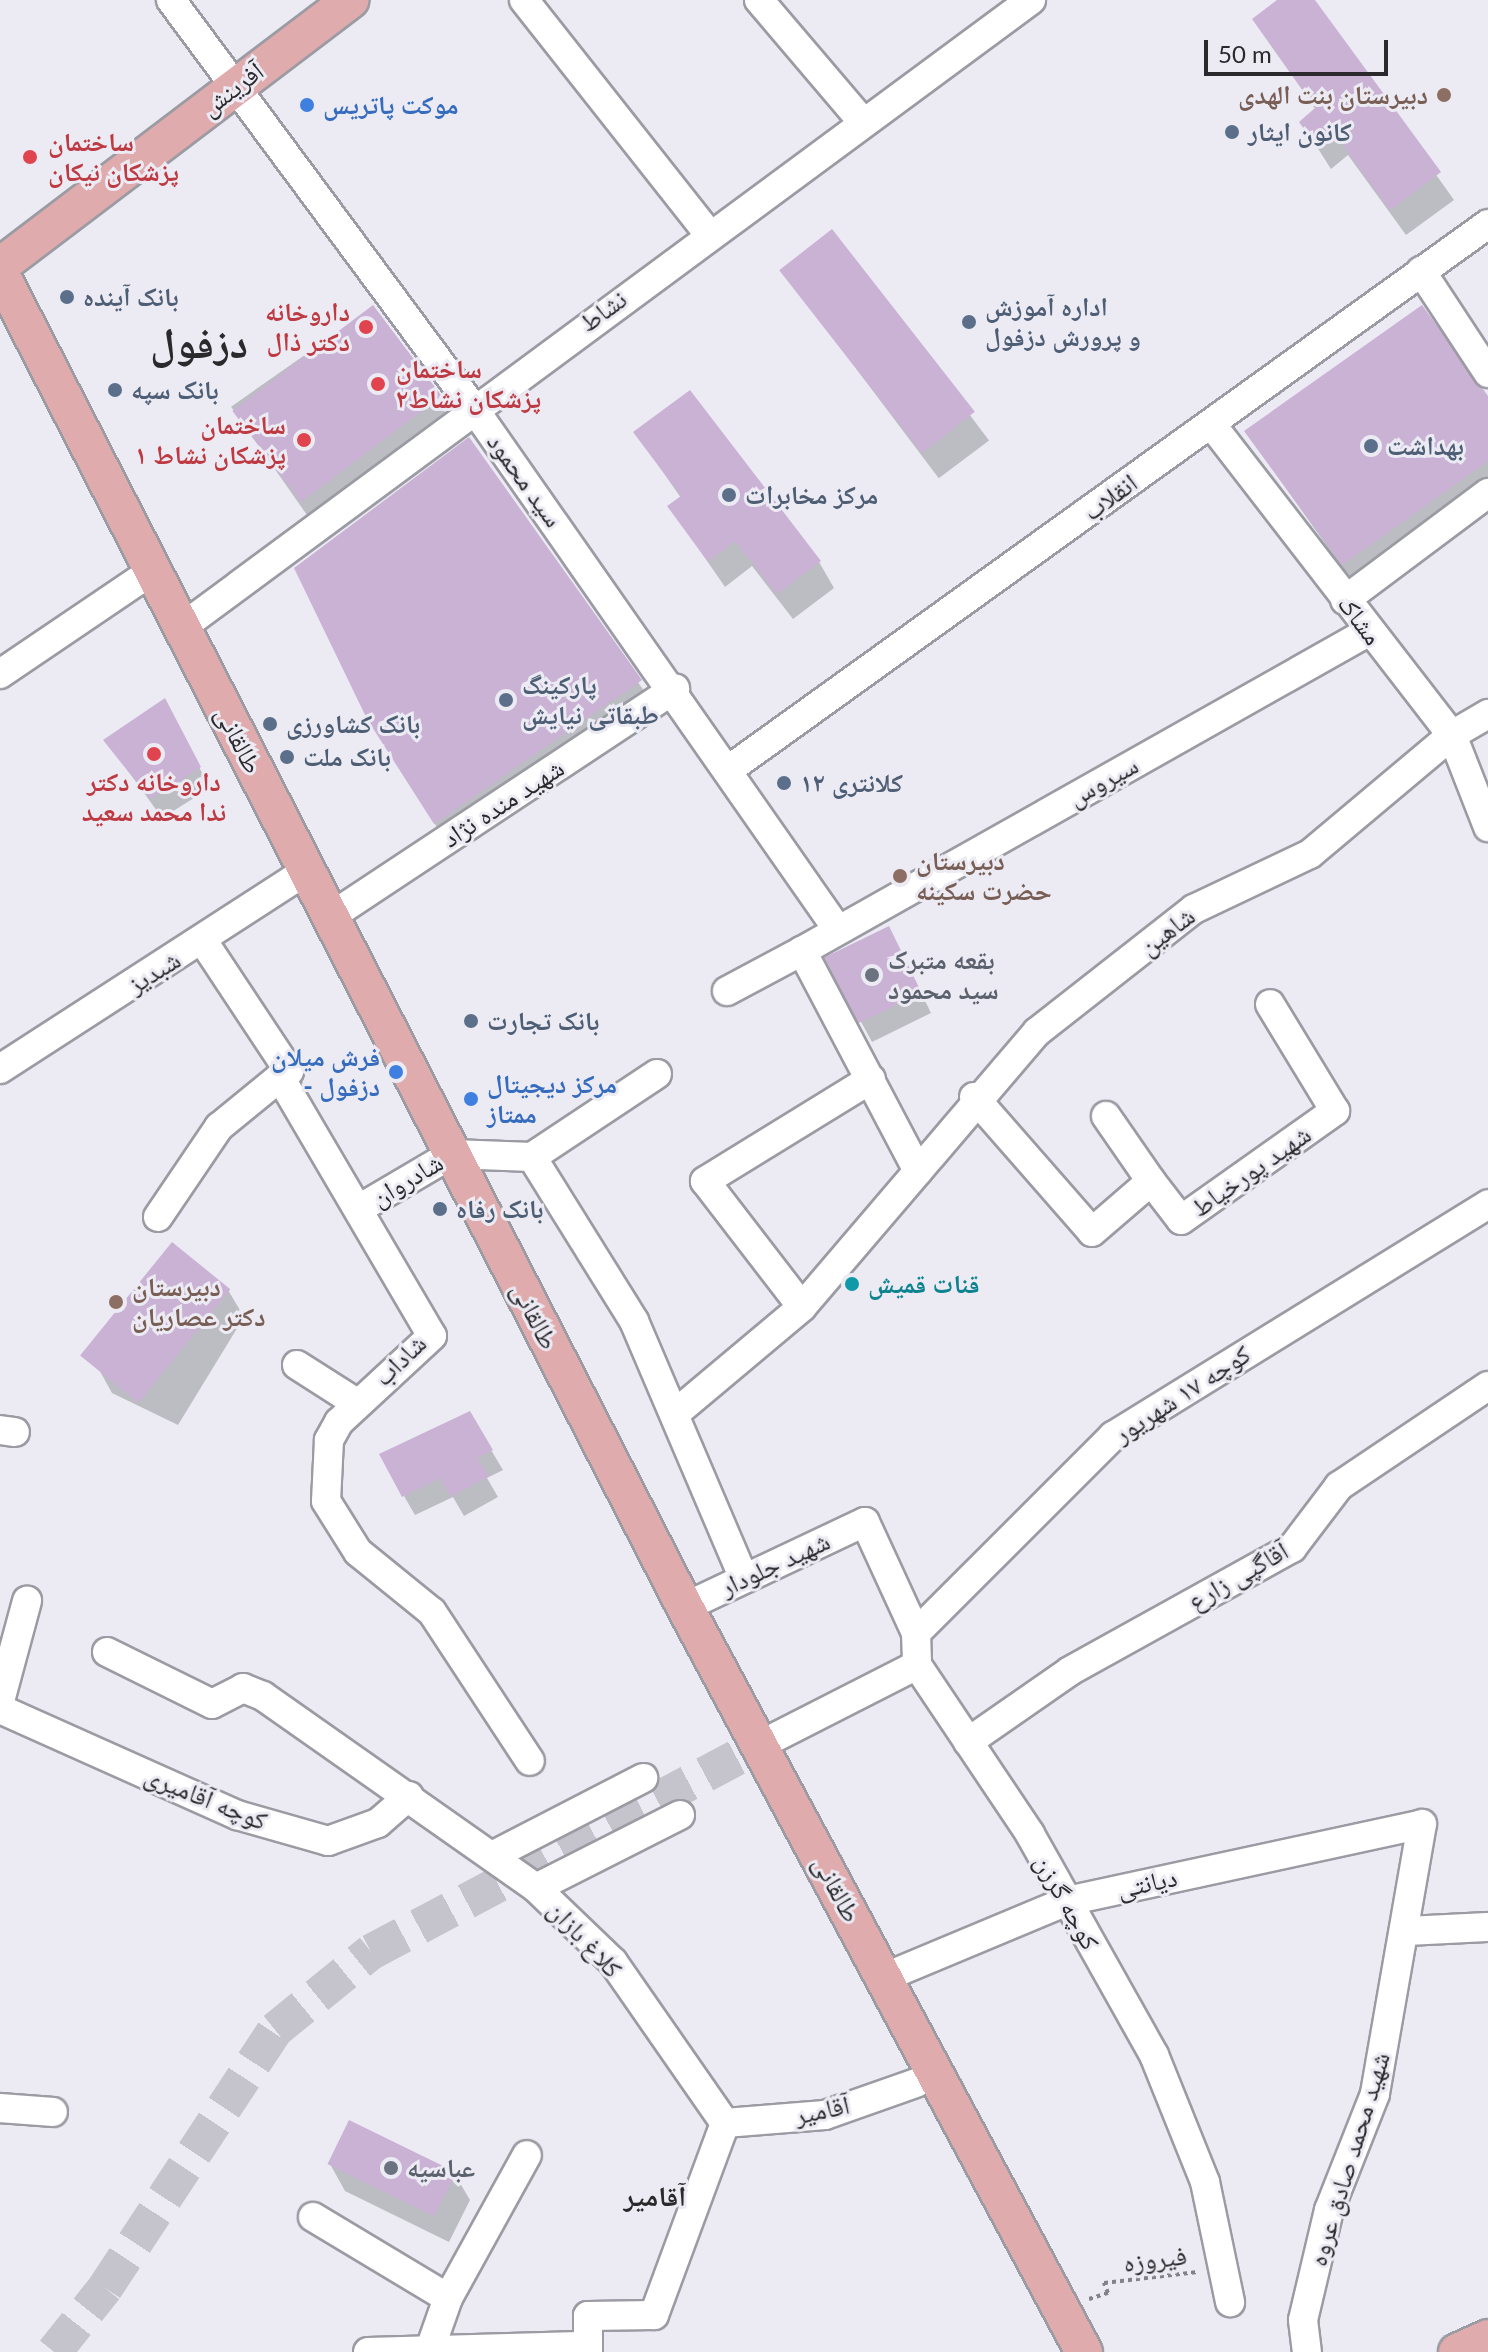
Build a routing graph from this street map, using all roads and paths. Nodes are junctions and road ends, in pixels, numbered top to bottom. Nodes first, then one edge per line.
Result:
1 (171, 0) edge
2 (350, 0) edge
3 (524, 0) edge
4 (759, 0) edge
5 (1031, 0) edge
6 (235, 87) junction
7 (863, 122) junction
8 (1488, 224) edge
9 (709, 234) junction
10 (0, 266) edge
11 (1421, 271) junction
12 (0, 273) edge
13 (1488, 373) edge
14 (472, 406) junction
15 (1212, 425) junction
16 (1488, 493) edge
17 (152, 571) junction
18 (1345, 600) junction
19 (181, 628) junction
20 (1368, 632) junction
21 (7, 670) edge
22 (675, 689) junction
23 (0, 693) edge
24 (1488, 714) edge
25 (1452, 735) junction
26 (731, 768) junction
27 (1488, 827) edge
28 (306, 871) junction
29 (330, 917) junction
30 (838, 930) junction
31 (203, 941) junction
32 (802, 951) junction
33 (727, 991) dead end
34 (1270, 1004) dead end
35 (0, 1069) edge
36 (657, 1074) dead end
37 (280, 1077) junction
38 (871, 1079) junction
39 (974, 1097) junction
40 (1106, 1116) dead end
41 (452, 1154) junction
42 (532, 1157) junction
43 (918, 1171) junction
44 (1151, 1181) junction
45 (1488, 1204) edge
46 (362, 1207) junction
47 (158, 1217) dead end
48 (802, 1307) junction
49 (297, 1365) dead end
50 (1488, 1386) edge
51 (355, 1402) junction
52 (677, 1412) junction
53 (744, 1579) junction
54 (27, 1601) dead end
55 (685, 1607) junction
56 (916, 1633) junction
57 (107, 1652) dead end
58 (917, 1665) junction
59 (0, 1701) edge
60 (0, 1709) edge
61 (968, 1742) junction
62 (753, 1748) junction
63 (530, 1761) dead end
64 (643, 1778) dead end
65 (409, 1796) junction
66 (680, 1815) dead end
67 (1422, 1824) joint
68 (494, 1855) junction
69 (536, 1888) junction
70 (1067, 1901) junction
71 (1488, 1927) edge
72 (1406, 1931) junction
73 (883, 1978) junction
74 (916, 2083) junction
75 (0, 2108) edge
76 (53, 2112) dead end
77 (725, 2123) junction
78 (527, 2155) dead end
79 (313, 2217) dead end
80 (1227, 2269) junction
81 (448, 2298) junction
82 (1230, 2302) dead end
83 (1056, 2310) junction
84 (1488, 2338) edge
85 (588, 2349) edge
86 (429, 2350) edge
87 (368, 2352) edge
88 (1056, 2352) edge
89 (1084, 2352) edge
90 (1307, 2352) edge
91 (1457, 2352) edge

1 - 6 street, سید محمود
2 - 6 main road, آفرینش
3 - 9 street
4 - 7 street
5 - 7 street, نشاط
6 - 10 main road, آفرینش
6 - 14 street, سید محمود
7 - 9 street, نشاط
8 - 11 street, انقلاب
9 - 14 street, نشاط
11 - 13 street
11 - 15 street, انقلاب
12 - 17 main road, طالقانی
14 - 19 street, نشاط
14 - 22 street, سید محمود
15 - 18 street, مشاک
15 - 26 street, انقلاب
16 - 18 street
17 - 19 main road, طالقانی
17 - 21 street
18 - 20 street, مشاک
19 - 28 main road, طالقانی
20 - 25 street, مشاک
20 - 30 street, سیروس
21 - 23 street
22 - 26 street, سید محمود
22 - 29 street, شهید منده نژاد
24 - 25 street, شاهین
25 - 27 street, مشاک
25 - 39 street, شاهین
26 - 30 street, سید محمود
28 - 29 main road, طالقانی
28 - 31 street, شبدیز
29 - 41 main road, طالقانی
30 - 32 street, سیروس
31 - 35 street, شبدیز
31 - 37 street, شاداب
32 - 33 street, سیروس
32 - 38 street
34 - 44 street, شهید پورخیاط
36 - 42 street
37 - 46 street, شاداب
37 - 47 street
38 - 43 street
38 - 48 street
39 - 43 street, شاهین
39 - 44 street, شهید پورخیاط
40 - 44 street
41 - 42 street
41 - 46 street, شادروان
41 - 55 main road, طالقانی
42 - 52 street
43 - 48 street, شاهین
45 - 56 street, کوچه ۱۷ شهریور
46 - 51 street, شاداب
48 - 52 street, شاهین
49 - 51 street
50 - 61 street, آقاگپی زارع
51 - 63 street, شاداب
52 - 53 street
53 - 55 street, شهید جلودار
53 - 56 street, شهید جلودار
54 - 59 street
55 - 62 main road, طالقانی
56 - 58 street
57 - 65 street
58 - 61 street, کوچه گرزن
58 - 62 street
60 - 65 street, کوچه آقامیری
61 - 70 street, کوچه گرزن
62 - 73 main road, طالقانی
62 - 74 main road, طالقانی
64 - 68 street
65 - 68 street
66 - 69 street, کلاغ بازان
67 - 70 street, دیانتی
67 - 72 street, شهید محمد صادق عروه
68 - 69 street
69 - 77 street, کلاغ بازان
70 - 73 street, دیانتی
70 - 80 street, کوچه گرزن
71 - 72 street
72 - 90 street, شهید محمد صادق عروه
73 - 83 main road, طالقانی
74 - 77 street, آقامیر
74 - 88 main road, طالقانی
75 - 76 street
77 - 85 street
78 - 81 street
79 - 81 street
80 - 82 street, کوچه گرزن
80 - 83 path, فیروزه
81 - 86 street
83 - 89 main road, طالقانی
84 - 91 main road
85 - 86 street
86 - 87 street

